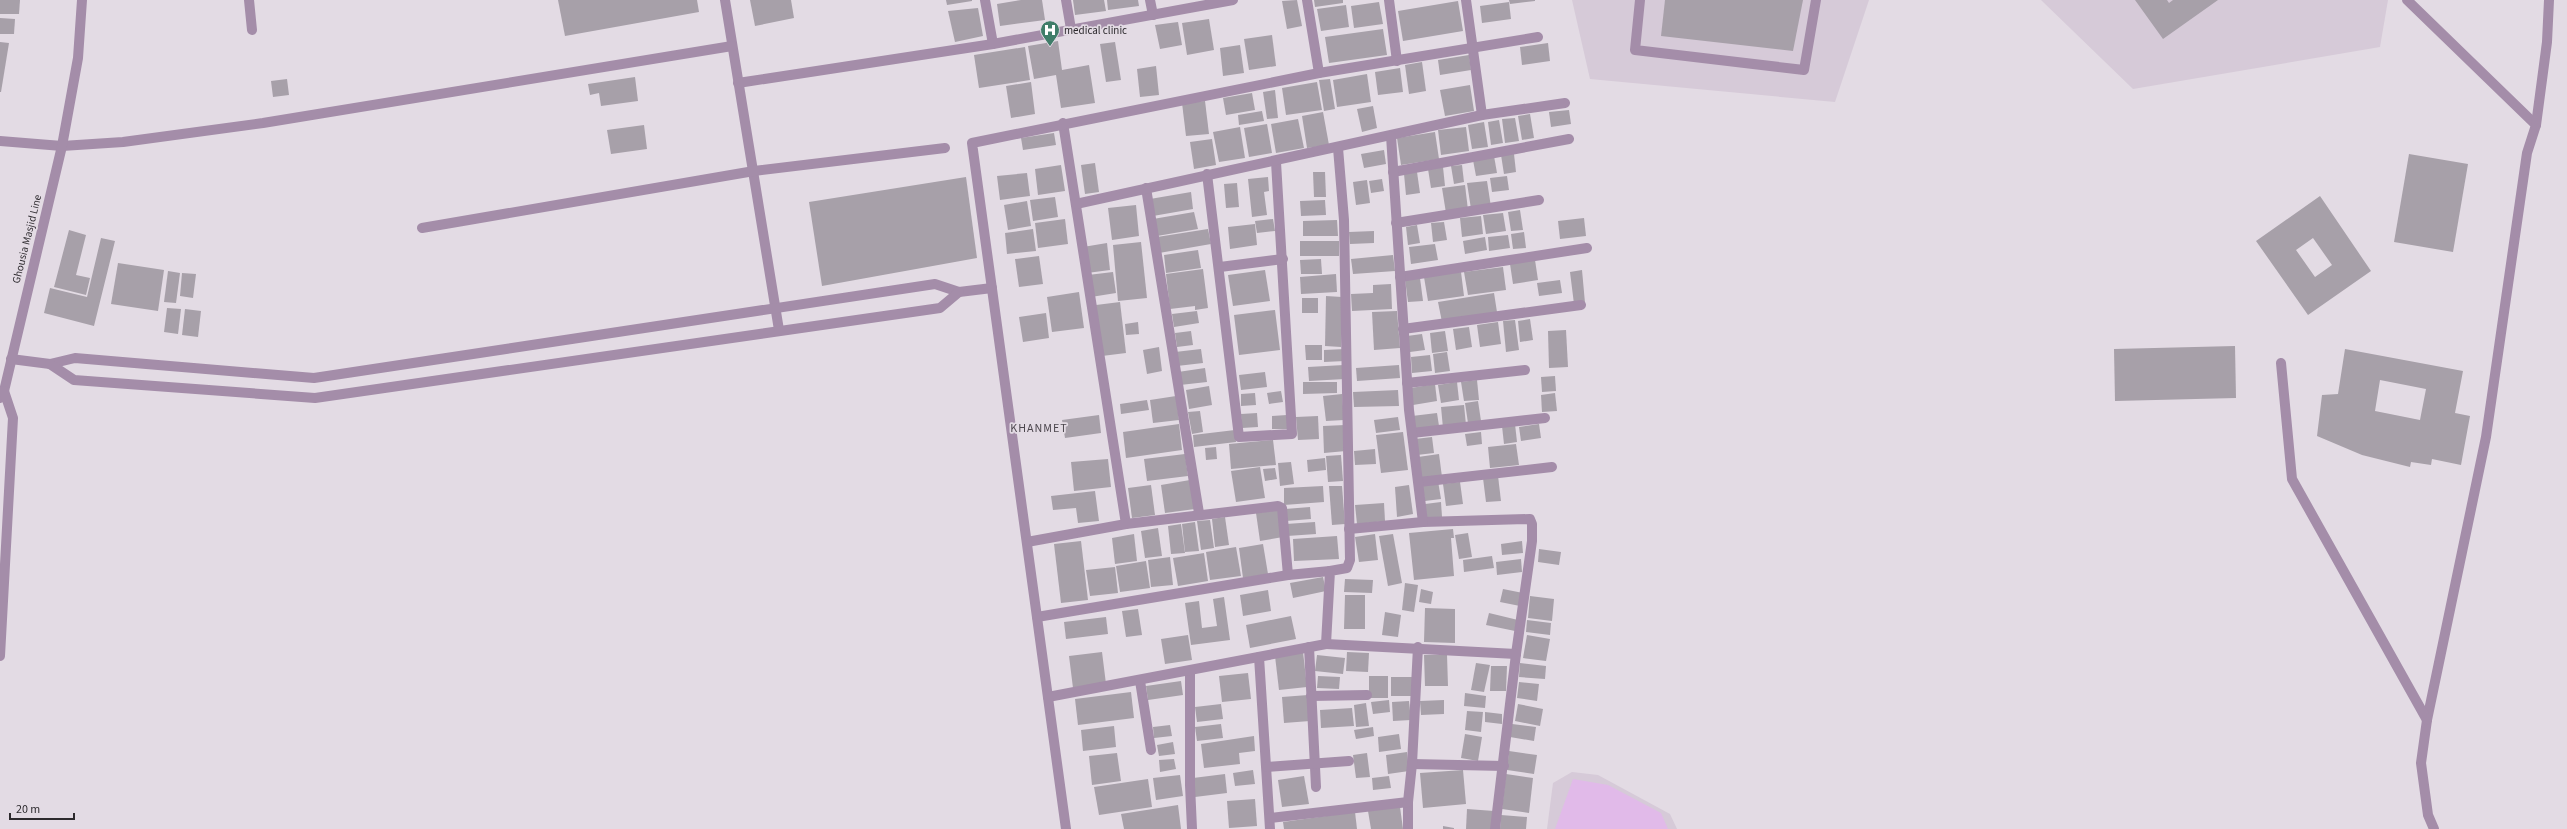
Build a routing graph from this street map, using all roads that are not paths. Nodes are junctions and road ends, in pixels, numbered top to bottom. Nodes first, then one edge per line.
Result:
1 (82, 0) edge
2 (249, 0) edge
3 (724, 0) edge
4 (985, 0) edge
5 (1066, 0) edge
6 (1150, 0) edge
7 (1233, 0) edge
8 (1307, 0) edge
9 (1389, 0) edge
10 (1466, 0) edge
11 (1640, 0) edge
12 (1816, 0) edge
13 (2407, 0) edge
14 (2549, 0) edge
15 (1152, 15) junction
16 (252, 30) dead end
17 (1071, 30) junction
18 (1538, 37) dead end
19 (993, 44) junction
20 (732, 46) junction
21 (1473, 48) junction
22 (1397, 61) junction
23 (1319, 73) junction
24 (738, 83) junction
25 (1565, 103) dead end
26 (1482, 115) junction
27 (1063, 123) junction
28 (2536, 125) junction
29 (1391, 136) junction
30 (1569, 139) dead end
31 (0, 141) edge
32 (62, 146) junction
33 (945, 148) dead end
34 (1338, 148) junction
35 (1276, 162) junction
36 (754, 170) junction
37 (1393, 172) junction
38 (1207, 174) junction
39 (1146, 188) junction
40 (1538, 200) dead end
41 (1076, 204) junction
42 (1396, 223) junction
43 (422, 228) dead end
44 (1587, 248) dead end
45 (1283, 259) junction
46 (1220, 267) junction
47 (1400, 277) junction
48 (992, 288) junction
49 (960, 292) junction
50 (1581, 305) dead end
51 (776, 306) junction
52 (1403, 329) junction
53 (779, 330) junction
54 (11, 359) junction
55 (2281, 363) dead end
56 (50, 364) junction
57 (1525, 370) dead end
58 (1407, 382) junction
59 (2, 394) edge
60 (1544, 418) dead end
61 (1412, 433) junction
62 (1552, 467) dead end
63 (1418, 482) junction
64 (1199, 513) junction
65 (1423, 522) junction
66 (1126, 524) junction
67 (1349, 530) junction
68 (1027, 542) junction
69 (1330, 571) junction
70 (1288, 575) junction
71 (1037, 618) junction
72 (1326, 644) junction
73 (1309, 647) junction
74 (1418, 647) junction
75 (1516, 654) junction
76 (0, 656) edge
77 (1259, 657) junction
78 (1190, 671) junction
79 (1140, 681) junction
80 (1366, 695) dead end
81 (1311, 696) junction
82 (1048, 697) junction
83 (2427, 720) junction
84 (1151, 750) dead end
85 (1349, 761) dead end
86 (1315, 763) junction
87 (1412, 764) junction
88 (1504, 766) junction
89 (1267, 767) junction
90 (1316, 786) dead end
91 (1408, 802) junction
92 (1270, 818) junction
93 (1066, 829) edge
94 (1192, 829) edge
95 (1270, 829) edge
96 (1408, 829) edge
97 (1495, 829) edge
98 (2434, 829) edge

1 - 32 street, Ghousia Masjid Line
2 - 16 street
3 - 20 street
4 - 19 street
5 - 17 street
6 - 15 street
7 - 15 street
8 - 23 street
9 - 22 street
10 - 21 street
11 - 12 street
13 - 28 street
14 - 28 street
15 - 17 street
17 - 19 street
18 - 21 street
19 - 24 street
20 - 24 street
20 - 32 street
21 - 22 street
21 - 26 street
22 - 23 street
23 - 27 street
24 - 36 street
25 - 26 street
26 - 29 street
27 - 41 street
27 - 48 street
28 - 83 street
29 - 34 street
29 - 37 street
30 - 37 street
31 - 32 street
32 - 54 street, Ghousia Masjid Line
33 - 36 street
34 - 35 street
34 - 67 street
35 - 38 street
35 - 45 street
36 - 43 street
36 - 51 street
37 - 42 street
38 - 39 street
38 - 46 street
39 - 41 street
39 - 64 street
40 - 42 street
41 - 66 street
42 - 47 street
44 - 47 street
45 - 46 street
45 - 46 street
47 - 52 street
48 - 49 street
48 - 68 street
49 - 51 street
49 - 53 street
50 - 52 street
51 - 53 street
51 - 56 street
52 - 58 street
53 - 56 street
54 - 56 street
54 - 59 street, Ghousia Masjid Line
55 - 83 street
57 - 58 street
58 - 61 street
59 - 76 street
60 - 61 street
61 - 63 street
62 - 63 street
63 - 65 street
64 - 66 street
64 - 70 street
65 - 67 street
65 - 75 street
66 - 68 street
67 - 69 street
68 - 71 street
69 - 70 street
69 - 72 street
70 - 71 street
71 - 82 street
72 - 73 street
72 - 74 street
73 - 77 street
73 - 81 street
74 - 75 street
74 - 87 street
75 - 88 street
77 - 78 street
77 - 89 street
78 - 79 street
78 - 94 street
79 - 82 street
79 - 84 street
80 - 81 street
81 - 86 street
82 - 93 street
83 - 98 street
85 - 86 street
86 - 89 street
86 - 90 street
87 - 88 street
87 - 91 street
88 - 97 street
89 - 92 street
91 - 92 street
91 - 96 street
92 - 95 street

